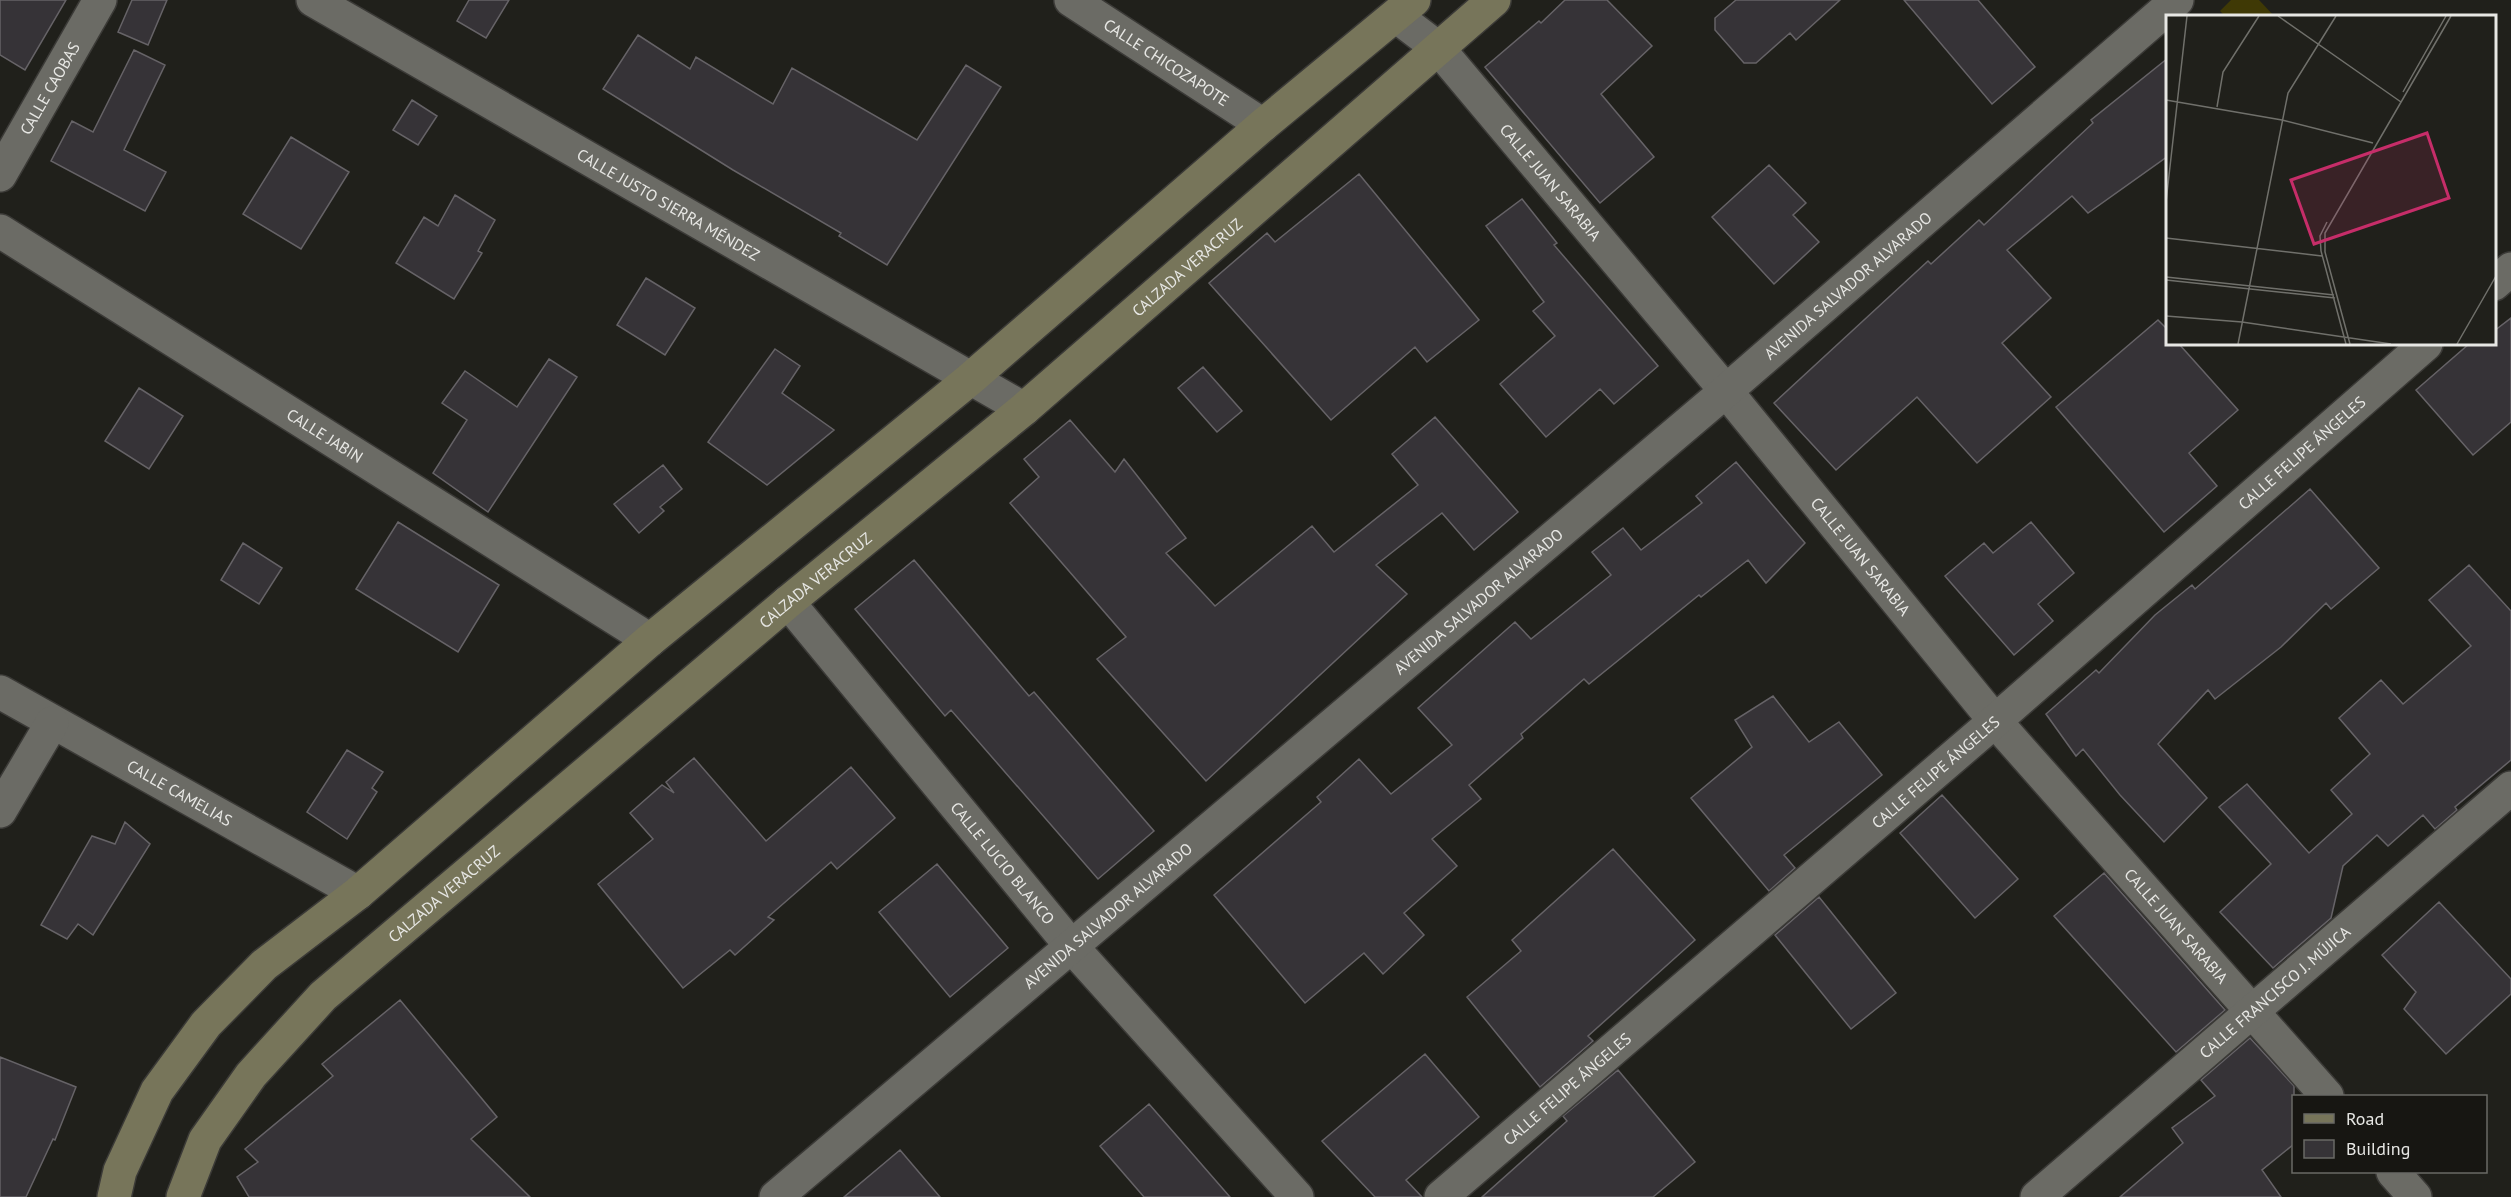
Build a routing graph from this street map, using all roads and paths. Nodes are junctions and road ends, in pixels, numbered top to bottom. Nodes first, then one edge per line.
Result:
1 (100, 0) edge
2 (313, 0) edge
3 (1071, 0) edge
4 (1494, 0) edge
5 (2178, 0) edge
6 (1405, 8) edge
7 (1438, 48) junction
8 (1263, 125) junction
9 (0, 175) edge
10 (0, 231) edge
11 (2511, 269) edge
12 (2496, 282) edge
13 (2425, 345) edge
14 (969, 380) junction
15 (1726, 392) junction
16 (1024, 409) junction
17 (788, 602) junction
18 (650, 640) junction
19 (5, 705) edge
20 (1995, 721) junction
21 (52, 723) junction
22 (2511, 788) edge
23 (0, 811) edge
24 (358, 893) junction
25 (1072, 947) junction
26 (2252, 1011) junction
27 (2326, 1095) edge
28 (2394, 1173) edge
29 (114, 1197) edge
30 (183, 1197) edge
31 (776, 1197) edge
32 (1297, 1197) edge
33 (1441, 1197) edge
34 (2037, 1197) edge
35 (2415, 1197) edge

1 - 9 street, CALLE CAOBAS
2 - 14 street, CALLE JUSTO SIERRA MÉNDEZ
3 - 8 street, CALLE CHICOZAPOTE
4 - 7 main road, CALZADA VERACRUZ
5 - 15 street, AVENIDA SALVADOR ALVARADO
6 - 7 street, CALLE JUAN SARABIA
6 - 8 main road
7 - 15 street, CALLE JUAN SARABIA
7 - 16 main road, CALZADA VERACRUZ
8 - 14 main road
10 - 18 street, CALLE JABIN
11 - 12 street
13 - 20 street, CALLE FELIPE ÁNGELES
14 - 16 street, CALLE JUSTO SIERRA MÉNDEZ
14 - 18 main road
15 - 20 street, CALLE JUAN SARABIA
15 - 25 street, AVENIDA SALVADOR ALVARADO
16 - 17 main road, CALZADA VERACRUZ
17 - 25 street, CALLE LUCIO BLANCO
17 - 30 main road, CALZADA VERACRUZ
18 - 24 main road
19 - 21 street, CALLE CAMELIAS
20 - 26 street, CALLE JUAN SARABIA
20 - 33 street, CALLE FELIPE ÁNGELES
21 - 23 street
21 - 24 street, CALLE CAMELIAS
22 - 26 street, CALLE FRANCISCO J. MÚJICA
24 - 29 main road
25 - 31 street, AVENIDA SALVADOR ALVARADO
25 - 32 street, CALLE LUCIO BLANCO
26 - 27 street, CALLE JUAN SARABIA
26 - 34 street, CALLE FRANCISCO J. MÚJICA
28 - 35 street

